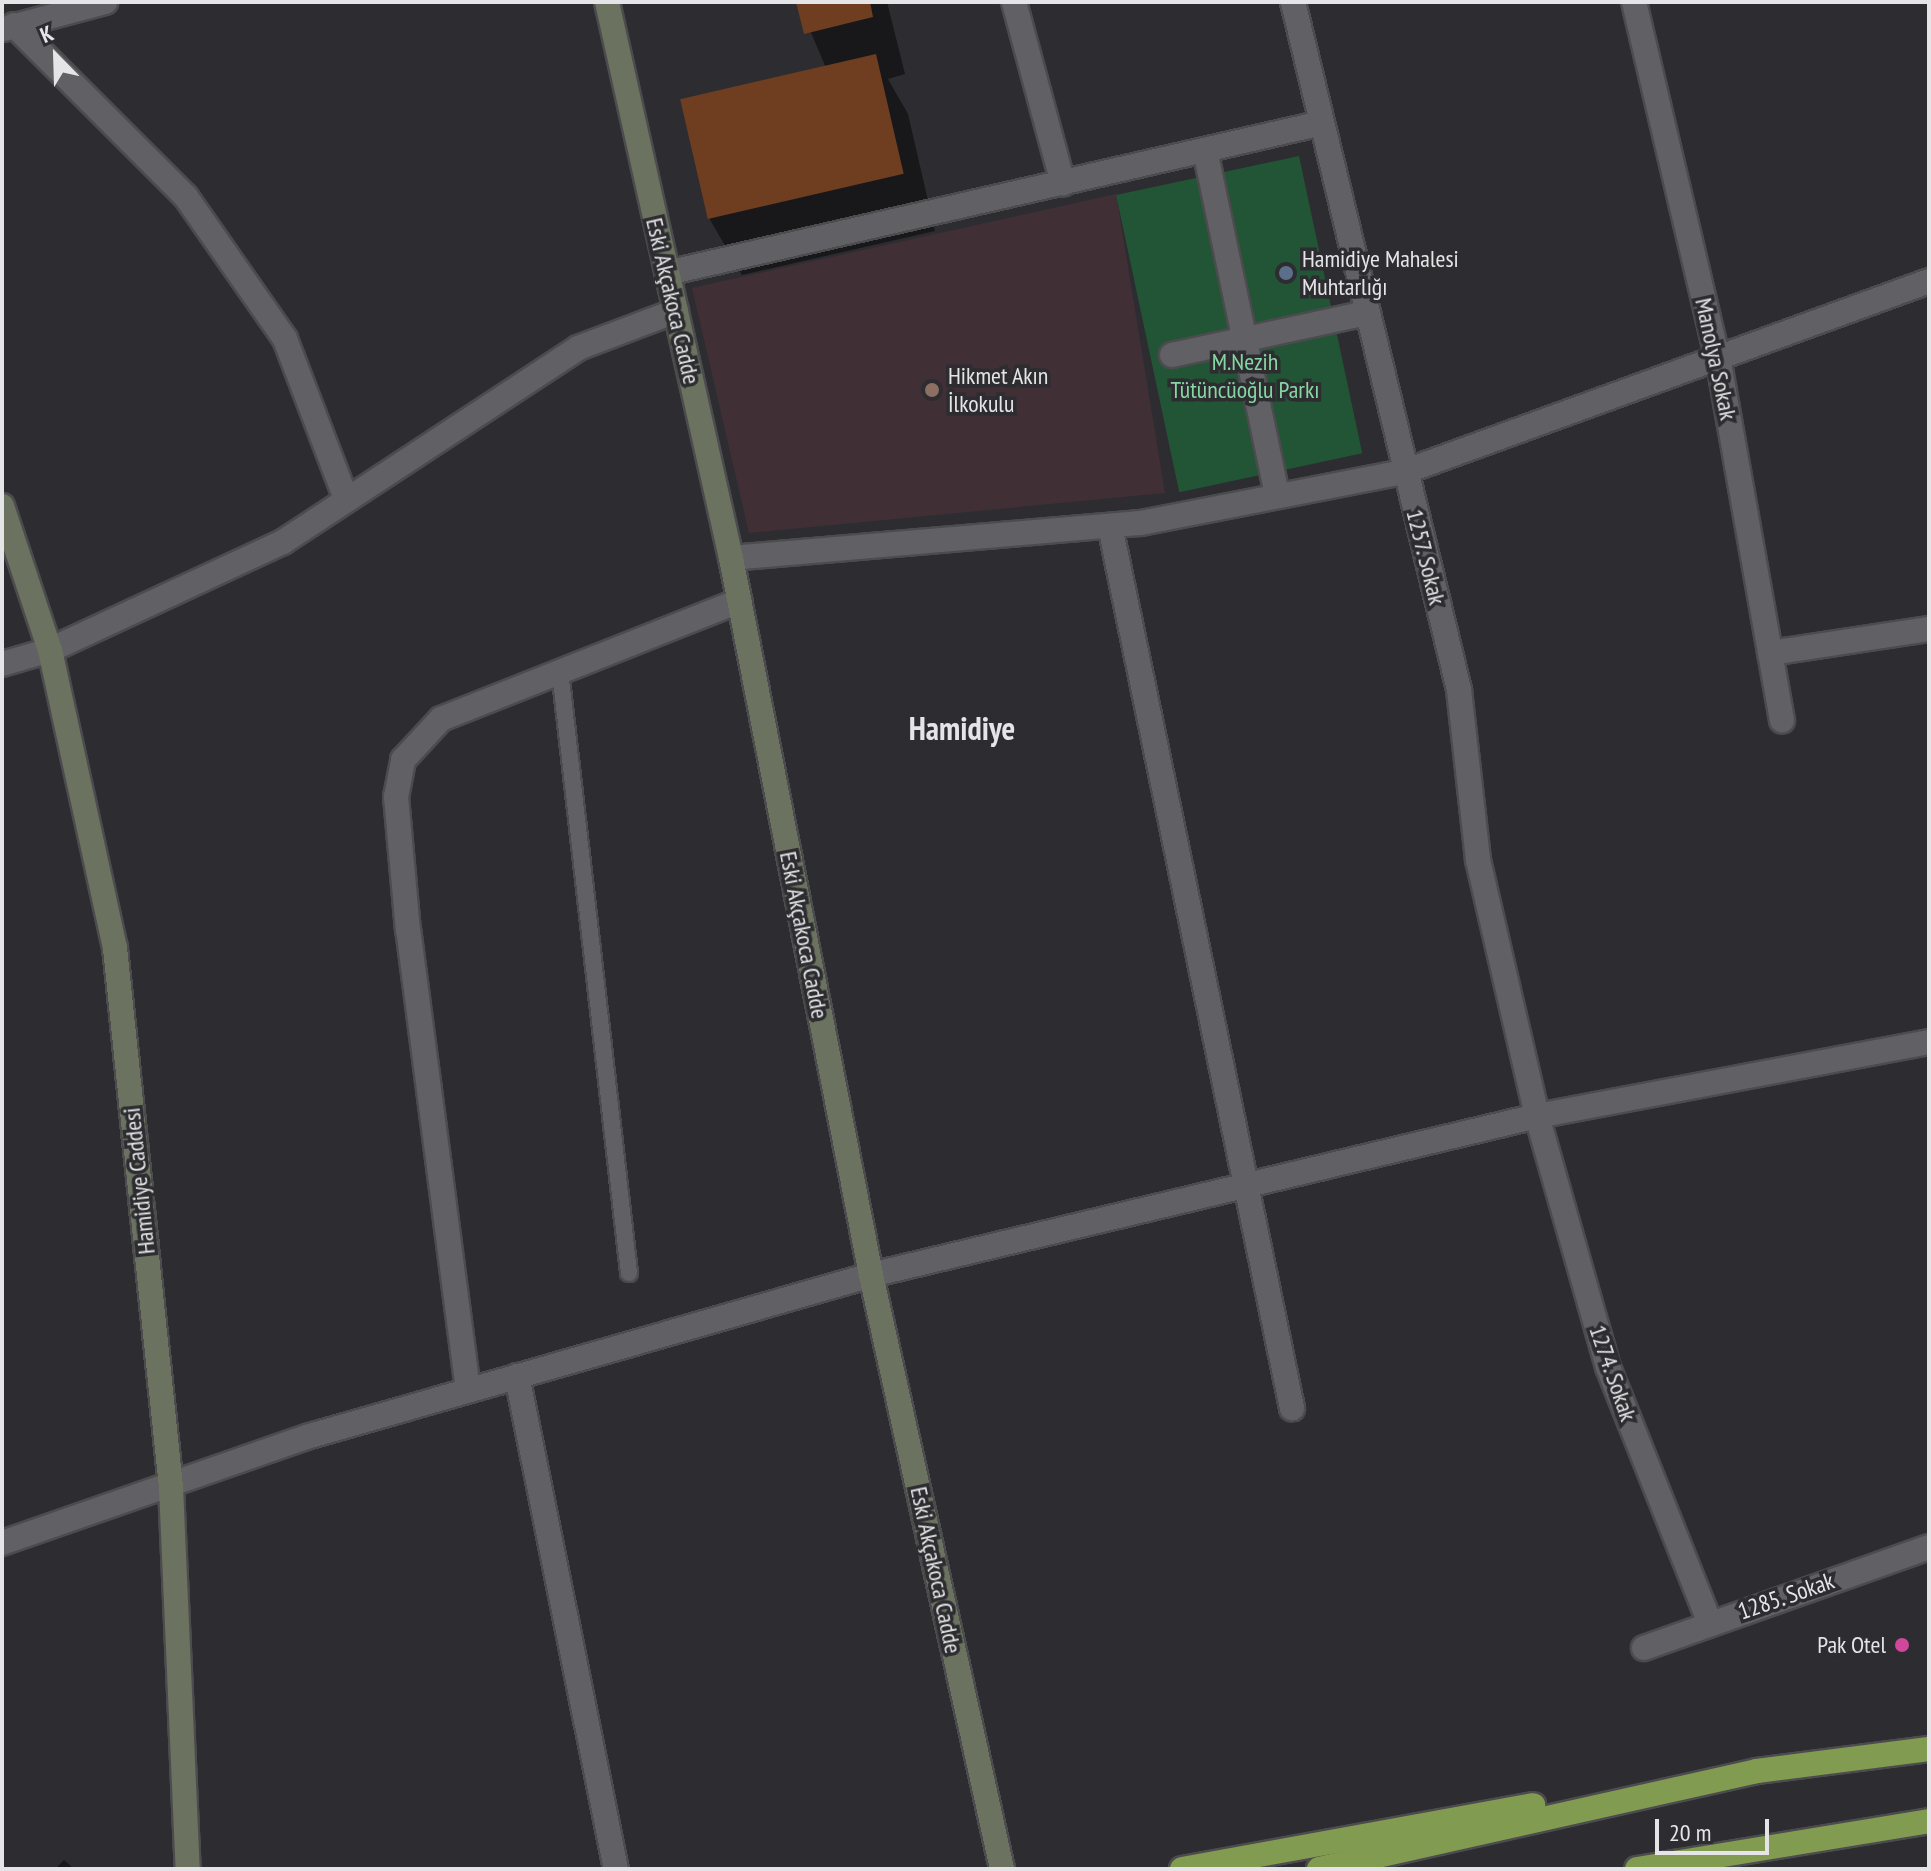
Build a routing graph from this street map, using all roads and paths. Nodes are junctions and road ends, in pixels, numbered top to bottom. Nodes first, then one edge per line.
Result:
1 (105, 2) edge
2 (607, 2) edge
3 (1014, 2) edge
4 (1293, 2) edge
5 (1634, 2) edge
6 (8, 28) edge
7 (1322, 123) junction
8 (1205, 150) junction
9 (1063, 184) junction
10 (667, 273) junction
11 (1929, 281) edge
12 (676, 311) junction
13 (1367, 313) junction
14 (1245, 342) junction
15 (1172, 355) dead end
16 (1719, 363) junction
17 (1404, 472) junction
18 (345, 496) junction
19 (1277, 496) junction
20 (2, 506) edge
21 (1110, 526) junction
22 (731, 558) junction
23 (739, 601) junction
24 (1929, 629) edge
25 (50, 650) junction
26 (1770, 653) junction
27 (2, 664) edge
28 (560, 671) junction
29 (1782, 720) dead end
30 (1929, 1042) edge
31 (1537, 1116) junction
32 (1241, 1183) junction
33 (629, 1273) dead end
34 (871, 1275) junction
35 (517, 1376) junction
36 (468, 1390) junction
37 (1292, 1408) dead end
38 (171, 1487) junction
39 (2, 1543) edge
40 (1929, 1547) edge
41 (1710, 1623) junction
42 (1644, 1648) dead end
43 (1929, 1749) edge
44 (1757, 1771) junction
45 (1929, 1821) edge
46 (188, 1869) edge
47 (616, 1869) edge
48 (1002, 1869) edge
49 (1182, 1869) edge
50 (1319, 1869) edge
51 (1637, 1869) edge

1 - 6 street
2 - 10 street, Eski Akçakoca Cadde
3 - 9 street
4 - 7 street, 1257. Sokak
5 - 16 street, Manolya Sokak
6 - 18 street
7 - 8 street
7 - 13 street, 1257. Sokak
8 - 9 street
8 - 14 street
9 - 10 street
10 - 12 street, Eski Akçakoca Cadde
11 - 16 street
12 - 18 street
12 - 22 street, Eski Akçakoca Cadde
13 - 14 street
13 - 17 street, 1257. Sokak
14 - 15 street
14 - 19 street
16 - 17 street
16 - 26 street, Manolya Sokak
17 - 19 street
17 - 31 street, 1257. Sokak
18 - 25 street
19 - 21 street
20 - 25 street, Hamidiye Caddesi
21 - 22 street
21 - 32 street
22 - 23 street, Eski Akçakoca Cadde
23 - 28 street
23 - 34 street, Eski Akçakoca Cadde
24 - 26 street
25 - 27 street
25 - 38 street, Hamidiye Caddesi
26 - 29 street, Manolya Sokak
28 - 33 lane
28 - 36 street
30 - 31 street
31 - 32 street
31 - 41 street, 1274. Sokak
32 - 34 street
32 - 37 street
34 - 35 street
34 - 48 street, Eski Akçakoca Cadde
35 - 36 street
35 - 47 street
36 - 38 street
38 - 39 street
38 - 46 street, Hamidiye Caddesi
40 - 41 street, 1285. Sokak
41 - 42 street, 1285. Sokak
43 - 44 highway
44 - 49 highway
44 - 50 highway
45 - 51 highway

